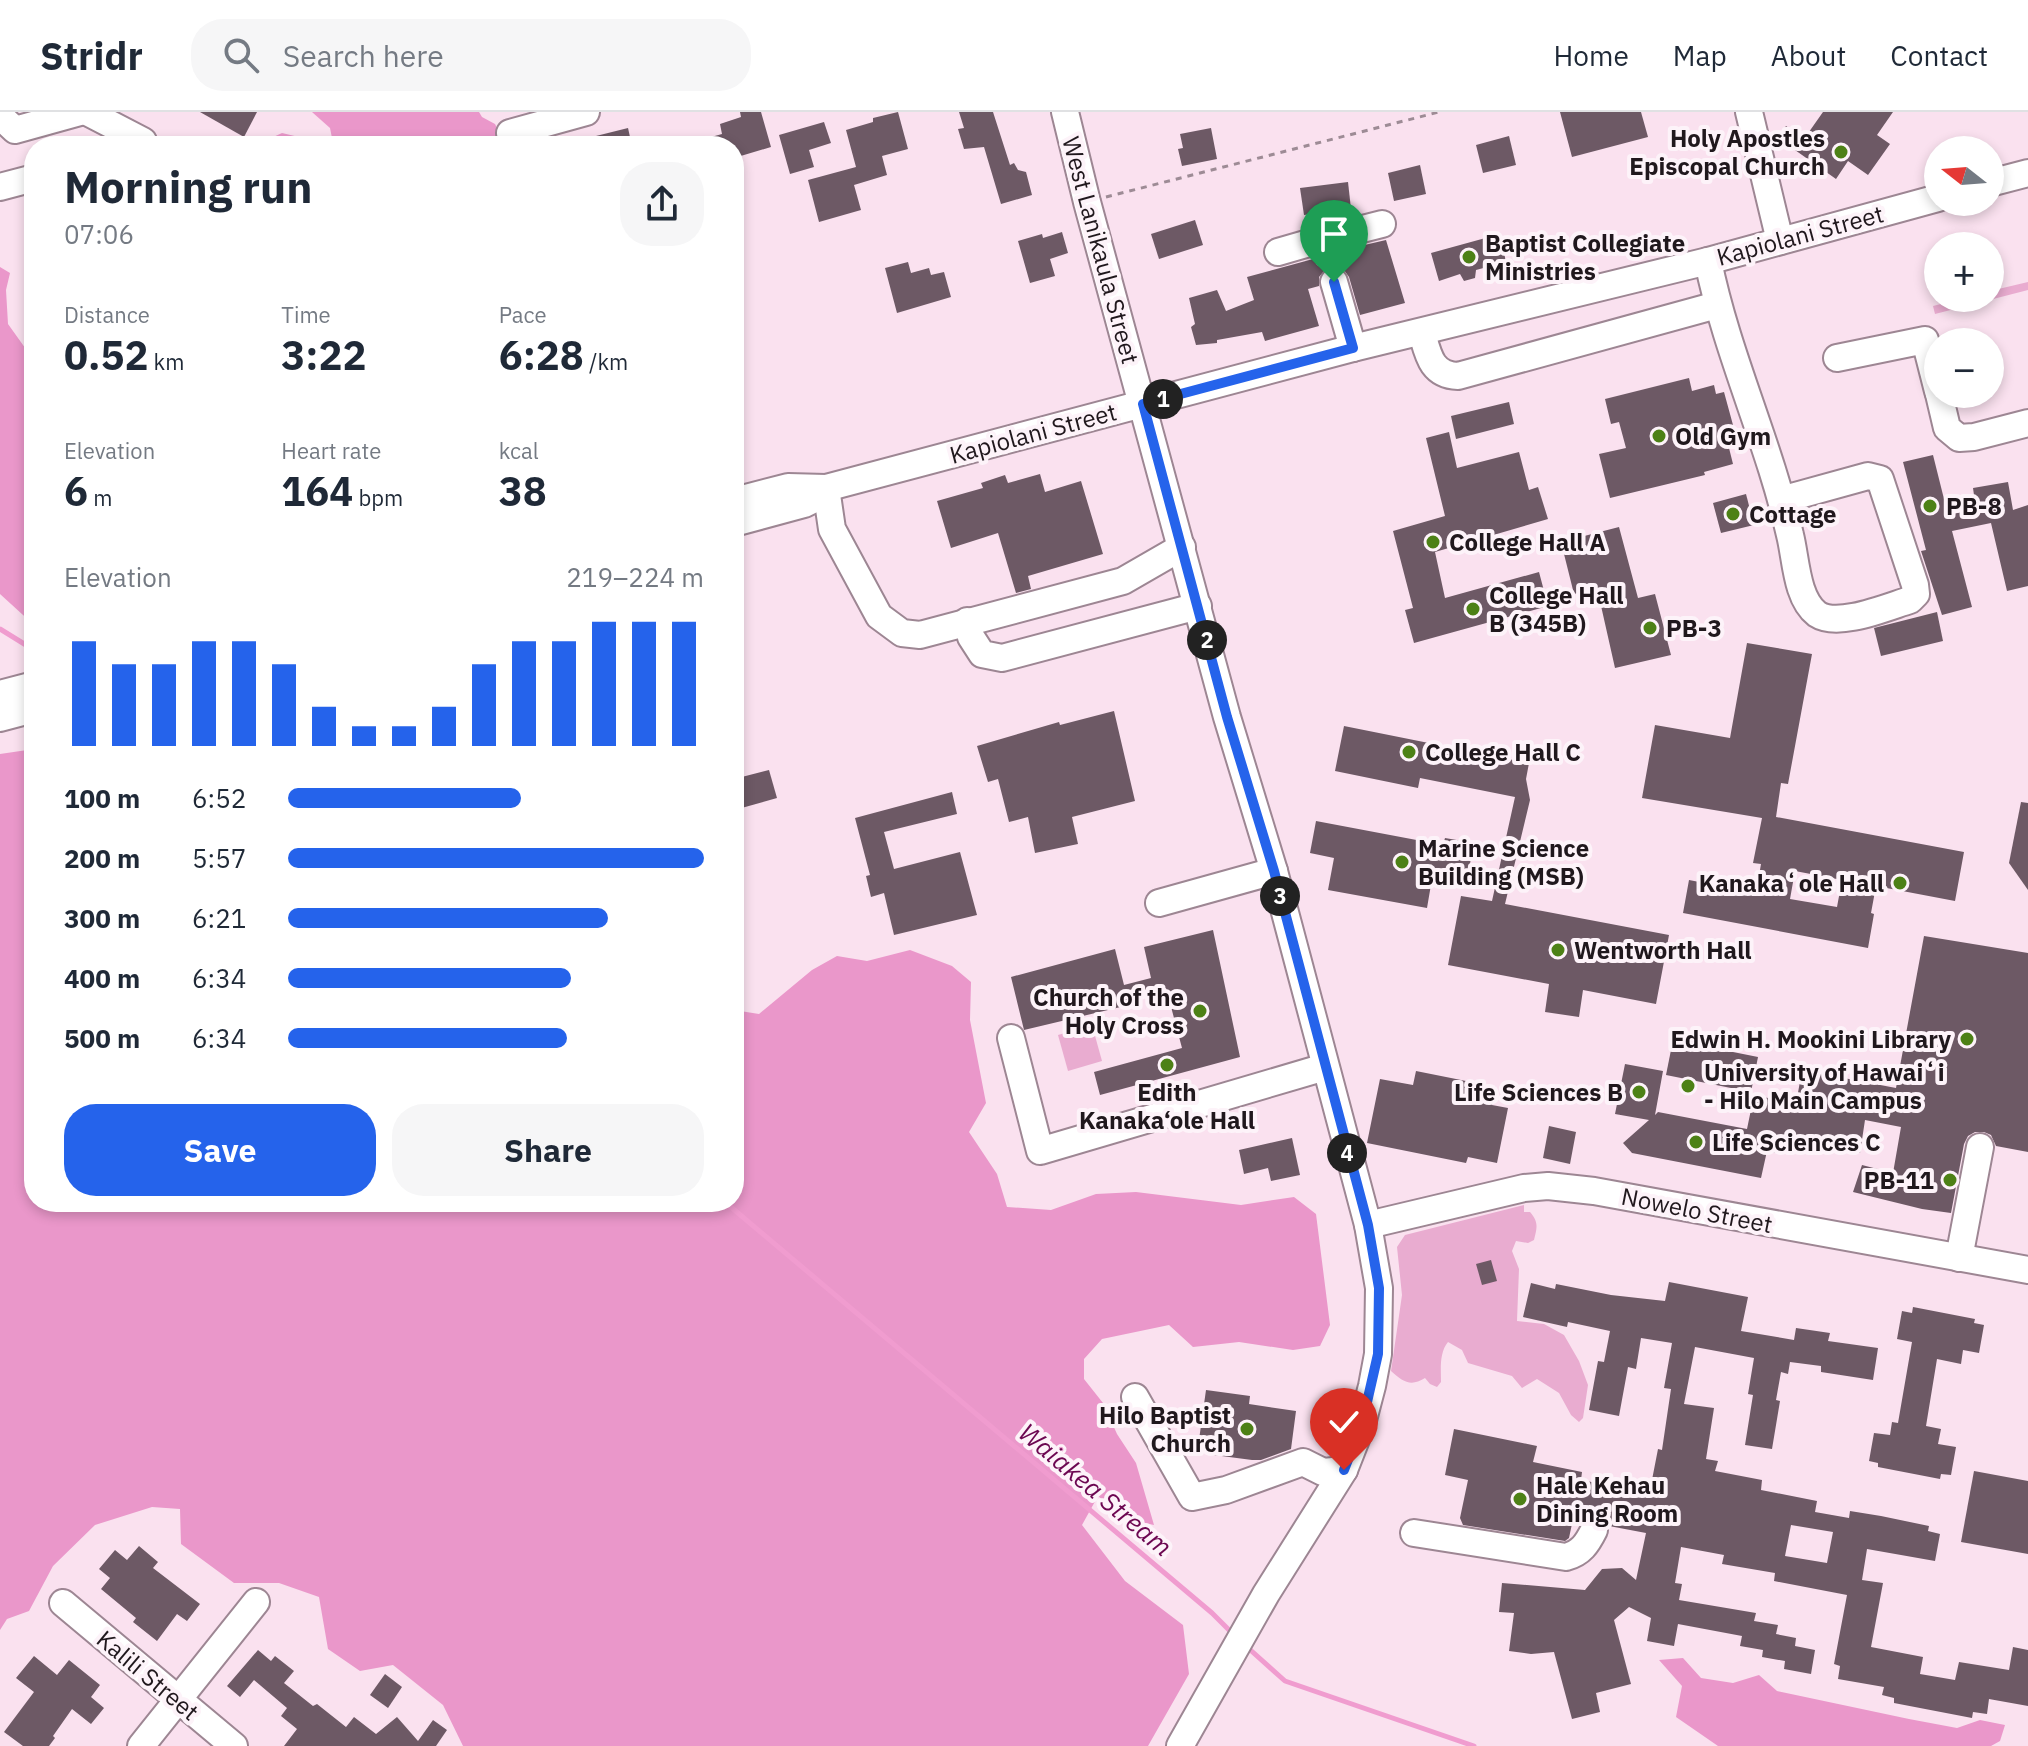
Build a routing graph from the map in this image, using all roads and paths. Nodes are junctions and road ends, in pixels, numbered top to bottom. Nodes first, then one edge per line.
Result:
1 (80, 112) edge
2 (87, 112) edge
3 (586, 112) edge
4 (1065, 112) edge
5 (1439, 112) edge
6 (1749, 112) edge
7 (0, 116) edge
8 (510, 133) dead end
9 (133, 136) edge
10 (2028, 173) edge
11 (2004, 179) edge
12 (24, 181) edge
13 (0, 187) edge
14 (1087, 202) junction
15 (1924, 202) edge
16 (1382, 224) dead end
17 (1780, 241) junction
18 (1278, 252) dead end
19 (1708, 261) junction
20 (1334, 282) dead end
21 (1717, 305) junction
22 (1422, 333) junction
23 (1924, 340) edge
24 (1353, 348) junction
25 (1837, 358) dead end
26 (1143, 404) junction
27 (1942, 408) edge
28 (2028, 423) edge
29 (826, 488) junction
30 (744, 498) edge
31 (1781, 500) junction
32 (744, 520) edge
33 (1182, 547) junction
34 (1198, 606) junction
35 (967, 621) junction
36 (24, 688) edge
37 (0, 694) edge
38 (24, 712) edge
39 (0, 718) edge
40 (1274, 871) junction
41 (1159, 903) dead end
42 (1011, 1038) dead end
43 (1325, 1067) junction
44 (1980, 1147) dead end
45 (1368, 1225) junction
46 (1959, 1258) junction
47 (2028, 1270) edge
48 (1135, 1397) dead end
49 (1344, 1470) junction
50 (1594, 1530) dead end
51 (1414, 1533) dead end
52 (256, 1602) dead end
53 (63, 1603) dead end
54 (178, 1701) junction
55 (141, 1746) edge
56 (234, 1746) edge
57 (1180, 1746) edge

1 - 7 street
2 - 9 street
3 - 8 street
4 - 14 street, West Lanikaula Street
5 - 14 path
6 - 17 street
10 - 11 street
12 - 13 street
14 - 26 street, West Lanikaula Street
15 - 17 street, Kapiolani Street
16 - 18 street
17 - 19 street, Kapiolani Street
19 - 21 street
19 - 22 street, Kapiolani Street
20 - 24 street
21 - 22 street
21 - 31 street
22 - 24 street, Kapiolani Street
23 - 25 street
24 - 26 street, Kapiolani Street
26 - 29 street, Kapiolani Street
26 - 33 street, West Lanikaula Street
27 - 28 street
29 - 30 street, Kapiolani Street
29 - 32 street, Kapiolani Street
29 - 35 street
31 - 31 street
33 - 34 street, West Lanikaula Street
33 - 35 street
34 - 35 street
34 - 40 street, West Lanikaula Street
36 - 37 street
38 - 39 street
40 - 41 street
40 - 43 street, West Lanikaula Street
42 - 43 street
43 - 45 street, West Lanikaula Street
44 - 46 street
45 - 46 street, Nowelo Street
45 - 49 street, West Lanikaula Street
46 - 47 street, Nowelo Street
48 - 49 street
49 - 57 street, West Lanikaula Street
50 - 51 street
52 - 54 street
53 - 54 street, Kalili Street
54 - 55 street
54 - 56 street, Kalili Street

